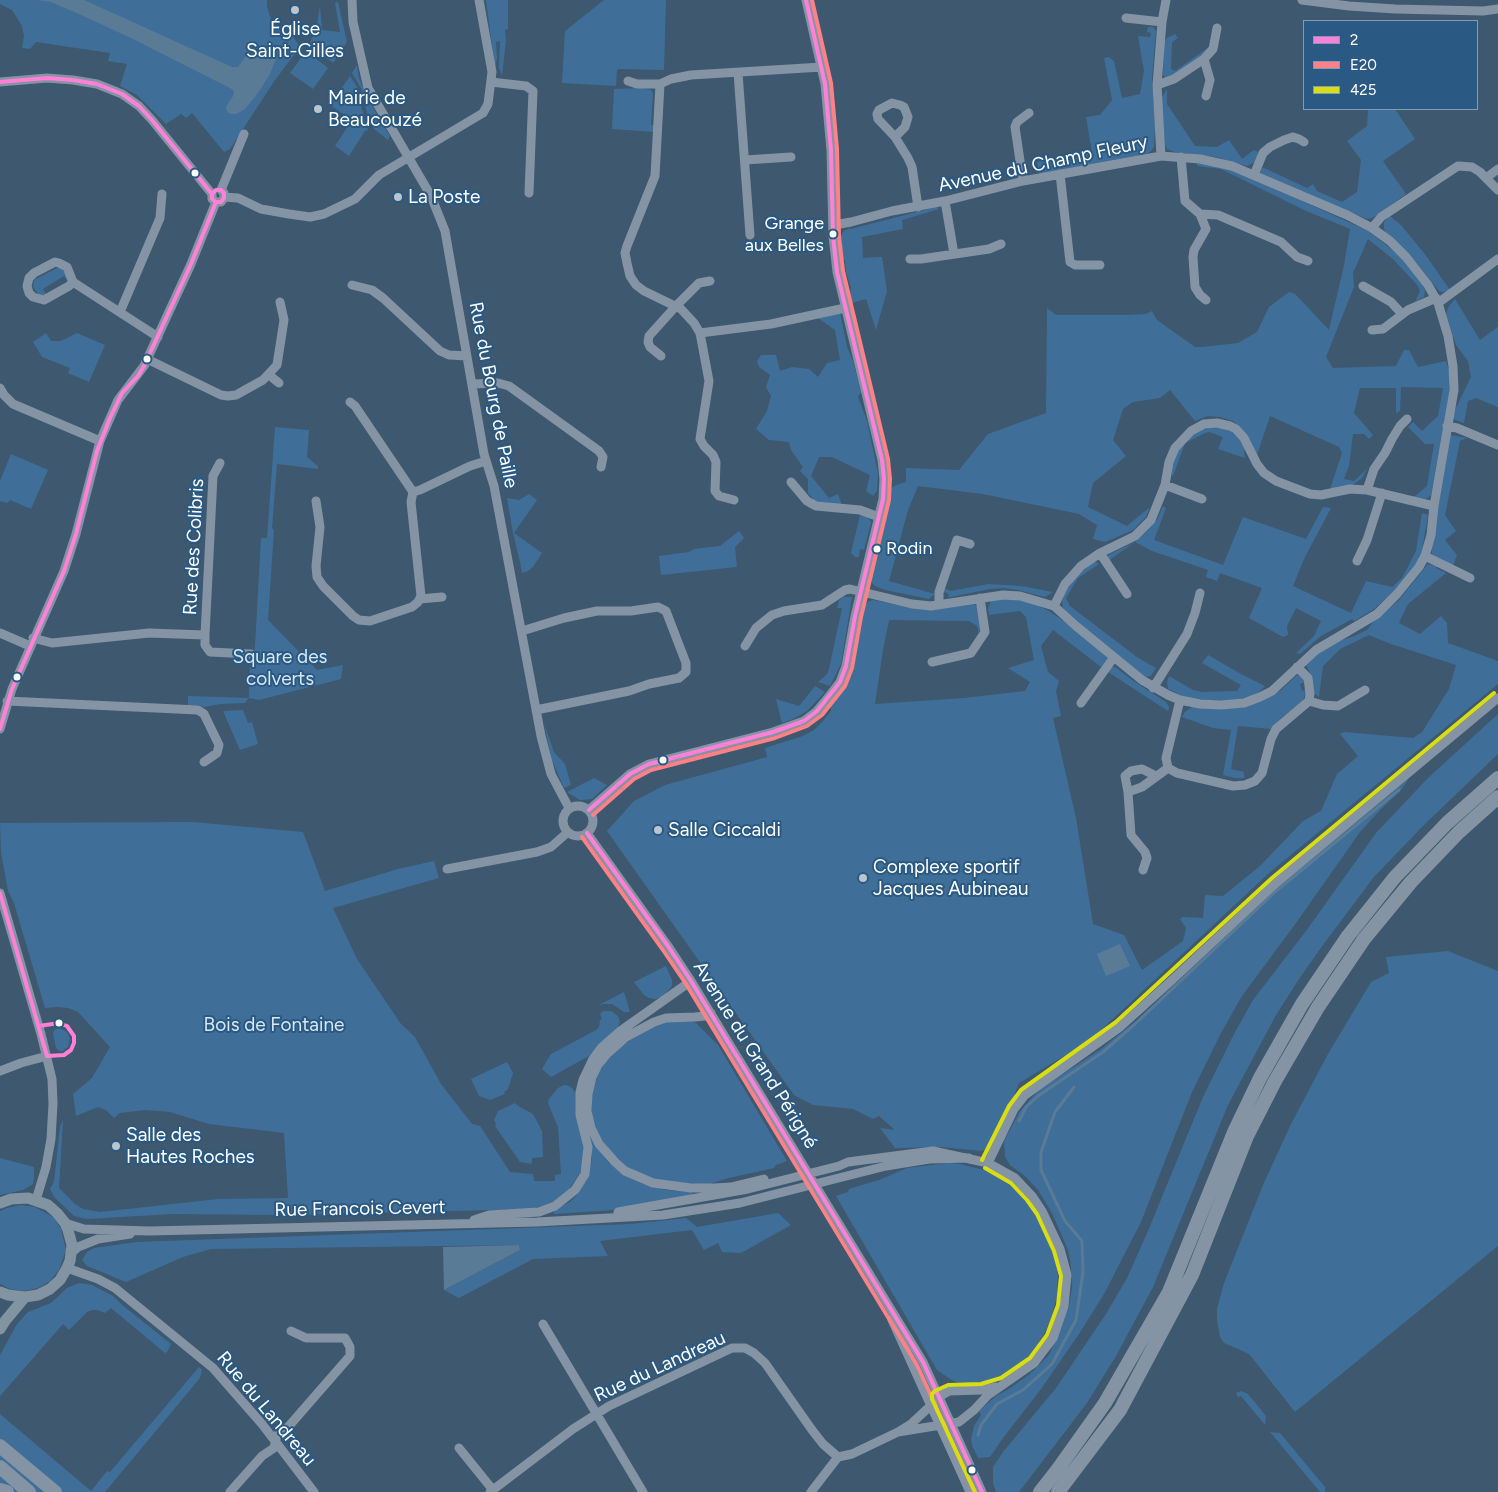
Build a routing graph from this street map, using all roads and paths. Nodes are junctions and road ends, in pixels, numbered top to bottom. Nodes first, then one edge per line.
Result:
1 (352, 0) edge
2 (479, 0) edge
3 (806, 0) edge
4 (1166, 0) edge
5 (1302, 0) edge
6 (1325, 2) edge
7 (1495, 6) edge
8 (1126, 18) dead end
9 (1162, 22) junction
10 (1217, 28) dead end
11 (1204, 59) junction
12 (822, 67) junction
13 (738, 73) junction
14 (628, 80) dead end
15 (0, 82) edge
16 (491, 82) junction
17 (660, 84) junction
18 (1157, 85) junction
19 (1206, 96) dead end
20 (1029, 113) dead end
21 (244, 134) dead end
22 (895, 137) dead end
23 (1304, 142) dead end
24 (1162, 156) junction
25 (791, 157) dead end
26 (1181, 157) junction
27 (408, 158) junction
28 (745, 160) junction
29 (1498, 169) edge
30 (1060, 174) junction
31 (1254, 175) junction
32 (1486, 178) junction
33 (1023, 181) junction
34 (1498, 190) edge
35 (529, 193) dead end
36 (162, 194) dead end
37 (218, 196) junction
38 (945, 201) junction
39 (918, 207) junction
40 (1200, 214) junction
41 (834, 224) junction
42 (1372, 228) junction
43 (750, 235) dead end
44 (1001, 244) dead end
45 (954, 254) junction
46 (910, 258) dead end
47 (1498, 259) edge
48 (1308, 261) dead end
49 (1100, 265) dead end
50 (710, 281) dead end
51 (73, 282) junction
52 (352, 285) dead end
53 (1363, 286) dead end
54 (1206, 300) dead end
55 (1437, 300) junction
56 (280, 302) dead end
57 (676, 306) junction
58 (845, 308) junction
59 (120, 312) junction
60 (1402, 314) junction
61 (1372, 330) dead end
62 (700, 334) junction
63 (158, 337) junction
64 (467, 356) junction
65 (661, 356) dead end
66 (147, 359) junction
67 (268, 375) junction
68 (279, 383) dead end
69 (473, 384) junction
70 (1, 394) edge
71 (350, 402) dead end
72 (1407, 419) dead end
73 (1447, 426) junction
74 (100, 441) junction
75 (1498, 445) edge
76 (486, 461) junction
77 (220, 462) dead end
78 (601, 467) dead end
79 (791, 482) dead end
80 (1165, 485) junction
81 (1367, 490) junction
82 (413, 492) junction
83 (1382, 493) junction
84 (1202, 499) dead end
85 (734, 500) dead end
86 (316, 501) dead end
87 (1434, 506) junction
88 (879, 517) junction
89 (970, 544) dead end
90 (1100, 552) junction
91 (1425, 556) junction
92 (1357, 561) dead end
93 (1470, 578) dead end
94 (861, 592) junction
95 (1200, 593) dead end
96 (1127, 594) dead end
97 (442, 597) dead end
98 (980, 598) junction
99 (420, 599) junction
100 (939, 605) junction
101 (1054, 606) junction
102 (522, 631) junction
103 (0, 634) edge
104 (205, 635) junction
105 (32, 642) junction
106 (745, 646) dead end
107 (251, 654) dead end
108 (1114, 657) junction
109 (932, 662) dead end
110 (1298, 667) junction
111 (1153, 688) junction
112 (1364, 690) dead end
113 (1498, 698) edge
114 (1180, 700) junction
115 (7, 701) junction
116 (1308, 701) junction
117 (1081, 703) dead end
118 (536, 710) junction
119 (0, 729) edge
120 (204, 762) dead end
121 (1168, 768) junction
122 (1156, 776) junction
123 (1498, 778) edge
124 (1128, 792) junction
125 (1498, 796) edge
126 (569, 808) junction
127 (589, 810) junction
128 (568, 832) junction
129 (587, 833) junction
130 (447, 870) dead end
131 (1143, 870) dead end
132 (0, 893) edge
133 (691, 981) junction
134 (711, 1013) junction
135 (47, 1056) junction
136 (0, 1071) edge
137 (969, 1158) junction
138 (988, 1163) junction
139 (784, 1177) junction
140 (36, 1200) junction
141 (0, 1203) edge
142 (571, 1220) junction
143 (65, 1223) junction
144 (460, 1223) junction
145 (149, 1231) junction
146 (72, 1253) junction
147 (67, 1268) junction
148 (0, 1292) edge
149 (25, 1297) junction
150 (885, 1301) junction
151 (544, 1324) dead end
152 (0, 1329) edge
153 (291, 1331) dead end
154 (1004, 1384) junction
155 (938, 1396) junction
156 (930, 1404) junction
157 (596, 1413) junction
158 (951, 1423) junction
159 (940, 1425) junction
160 (898, 1432) junction
161 (276, 1441) junction
162 (0, 1446) edge
163 (459, 1448) dead end
164 (838, 1457) junction
165 (0, 1467) edge
166 (0, 1490) edge
167 (491, 1491) edge
168 (7, 1492) edge
169 (29, 1492) edge
170 (55, 1492) edge
171 (230, 1492) edge
172 (314, 1492) edge
173 (643, 1492) edge
174 (811, 1492) edge
175 (970, 1492) edge
176 (982, 1492) edge
177 (1040, 1492) edge
178 (1058, 1492) edge

1 - 27 street, Rue du Bourg de Paille
2 - 16 street
3 - 12 street
4 - 9 street
5 - 6 street
6 - 7 street
8 - 9 street
9 - 18 street
10 - 11 street
11 - 18 street
11 - 19 street
12 - 13 street
12 - 41 street
13 - 17 street
13 - 28 street
14 - 17 street
15 - 37 street
16 - 27 street
16 - 35 street
17 - 57 street
18 - 24 street
20 - 33 street
21 - 37 street
22 - 39 street
23 - 31 street
24 - 26 street, Avenue du Champ Fleury
24 - 30 street, Avenue du Champ Fleury
25 - 28 street
26 - 31 street, Avenue du Champ Fleury
26 - 40 street
27 - 37 street
27 - 64 street, Rue du Bourg de Paille
28 - 43 street
29 - 32 street
30 - 33 street, Avenue du Champ Fleury
30 - 49 street
31 - 42 street, Avenue du Champ Fleury
32 - 34 street
32 - 42 street
33 - 38 street, Avenue du Champ Fleury
36 - 59 street
37 - 63 street
38 - 39 street, Avenue du Champ Fleury
38 - 45 street
39 - 41 street, Avenue du Champ Fleury
40 - 48 street
40 - 54 street
41 - 58 street
42 - 55 street, Avenue du Champ Fleury
44 - 45 street
45 - 46 street
47 - 55 street
50 - 57 street
51 - 51 street
51 - 59 street
52 - 64 street
53 - 60 street
55 - 60 street
55 - 73 street, Avenue du Champ Fleury
56 - 67 street
57 - 62 street
57 - 65 street
58 - 62 street
58 - 88 street
59 - 63 street
60 - 61 street
62 - 85 street
63 - 66 street
64 - 69 street, Rue du Bourg de Paille
66 - 67 street
66 - 74 street
67 - 68 street
69 - 76 street, Rue du Bourg de Paille
69 - 78 street
70 - 74 street
71 - 82 street
72 - 81 street
73 - 75 street
73 - 87 street, Avenue du Champ Fleury
74 - 105 street
76 - 82 street
76 - 102 street, Rue du Bourg de Paille
77 - 104 street, Rue des Colibris
79 - 88 street
80 - 81 street
80 - 84 street
80 - 90 street
81 - 83 street
82 - 99 street
83 - 87 street
83 - 92 street
86 - 99 street
87 - 91 street, Avenue du Champ Fleury
88 - 94 street
89 - 100 street
90 - 96 street
90 - 101 street
91 - 93 street
91 - 110 street, Avenue du Champ Fleury
94 - 100 street, Avenue du Champ Fleury
94 - 106 street, Avenue du Champ Fleury
94 - 127 street
95 - 111 street
97 - 99 street
98 - 100 street, Avenue du Champ Fleury
98 - 101 street, Avenue du Champ Fleury
98 - 109 street
101 - 108 street, Avenue du Champ Fleury
102 - 118 street, Rue du Bourg de Paille
102 - 118 street
103 - 105 street, Rue des Colibris
104 - 105 street, Rue des Colibris
104 - 107 street, Rue des Colibris
105 - 115 street
108 - 111 street, Avenue du Champ Fleury
108 - 117 street
110 - 114 street, Avenue du Champ Fleury
110 - 116 street
111 - 114 street, Avenue du Champ Fleury
112 - 116 street
113 - 138 street
114 - 121 street
115 - 119 street
115 - 120 street
116 - 121 street
118 - 126 street, Rue du Bourg de Paille
121 - 122 street
122 - 124 street
122 - 124 street
123 - 177 highway
124 - 131 street
125 - 178 highway
126 - 127 street
126 - 128 street
127 - 129 street
128 - 129 street
128 - 130 street
129 - 133 street, Avenue du Grand Périgné
132 - 135 street
133 - 134 street, Avenue du Grand Périgné
133 - 144 street
134 - 139 street
134 - 150 street, Avenue du Grand Périgné
135 - 136 street
135 - 140 street
137 - 138 street, Rue Francois Cevert
137 - 139 street, Rue Francois Cevert
137 - 142 street, Rue Francois Cevert
138 - 154 street, Rue Francois Cevert
139 - 142 street, Rue Francois Cevert
140 - 141 main road
140 - 143 main road
142 - 144 street, Rue Francois Cevert
143 - 145 street, Rue Francois Cevert
143 - 146 main road
144 - 145 street, Rue Francois Cevert
145 - 146 street, Rue Francois Cevert
146 - 147 main road
147 - 149 main road
147 - 161 street, Rue du Landreau
148 - 149 main road
149 - 152 main road
150 - 155 street, Avenue du Grand Périgné
150 - 156 street, Avenue du Grand Périgné
151 - 157 street
153 - 161 street
154 - 155 street, Rue Francois Cevert
154 - 158 street, Rue Francois Cevert
155 - 156 street
155 - 158 street, Avenue du Grand Périgné
156 - 159 street, Avenue du Grand Périgné
156 - 160 street
157 - 164 street, Rue du Landreau
157 - 167 street, Rue du Landreau
157 - 173 street
158 - 159 street
158 - 176 street, Avenue du Grand Périgné
159 - 160 street
159 - 175 street, Avenue du Grand Périgné
160 - 164 street
161 - 171 street
161 - 172 street, Rue du Landreau
162 - 170 highway
163 - 167 street, Rue du Landreau
164 - 174 street
165 - 169 highway
166 - 168 highway

